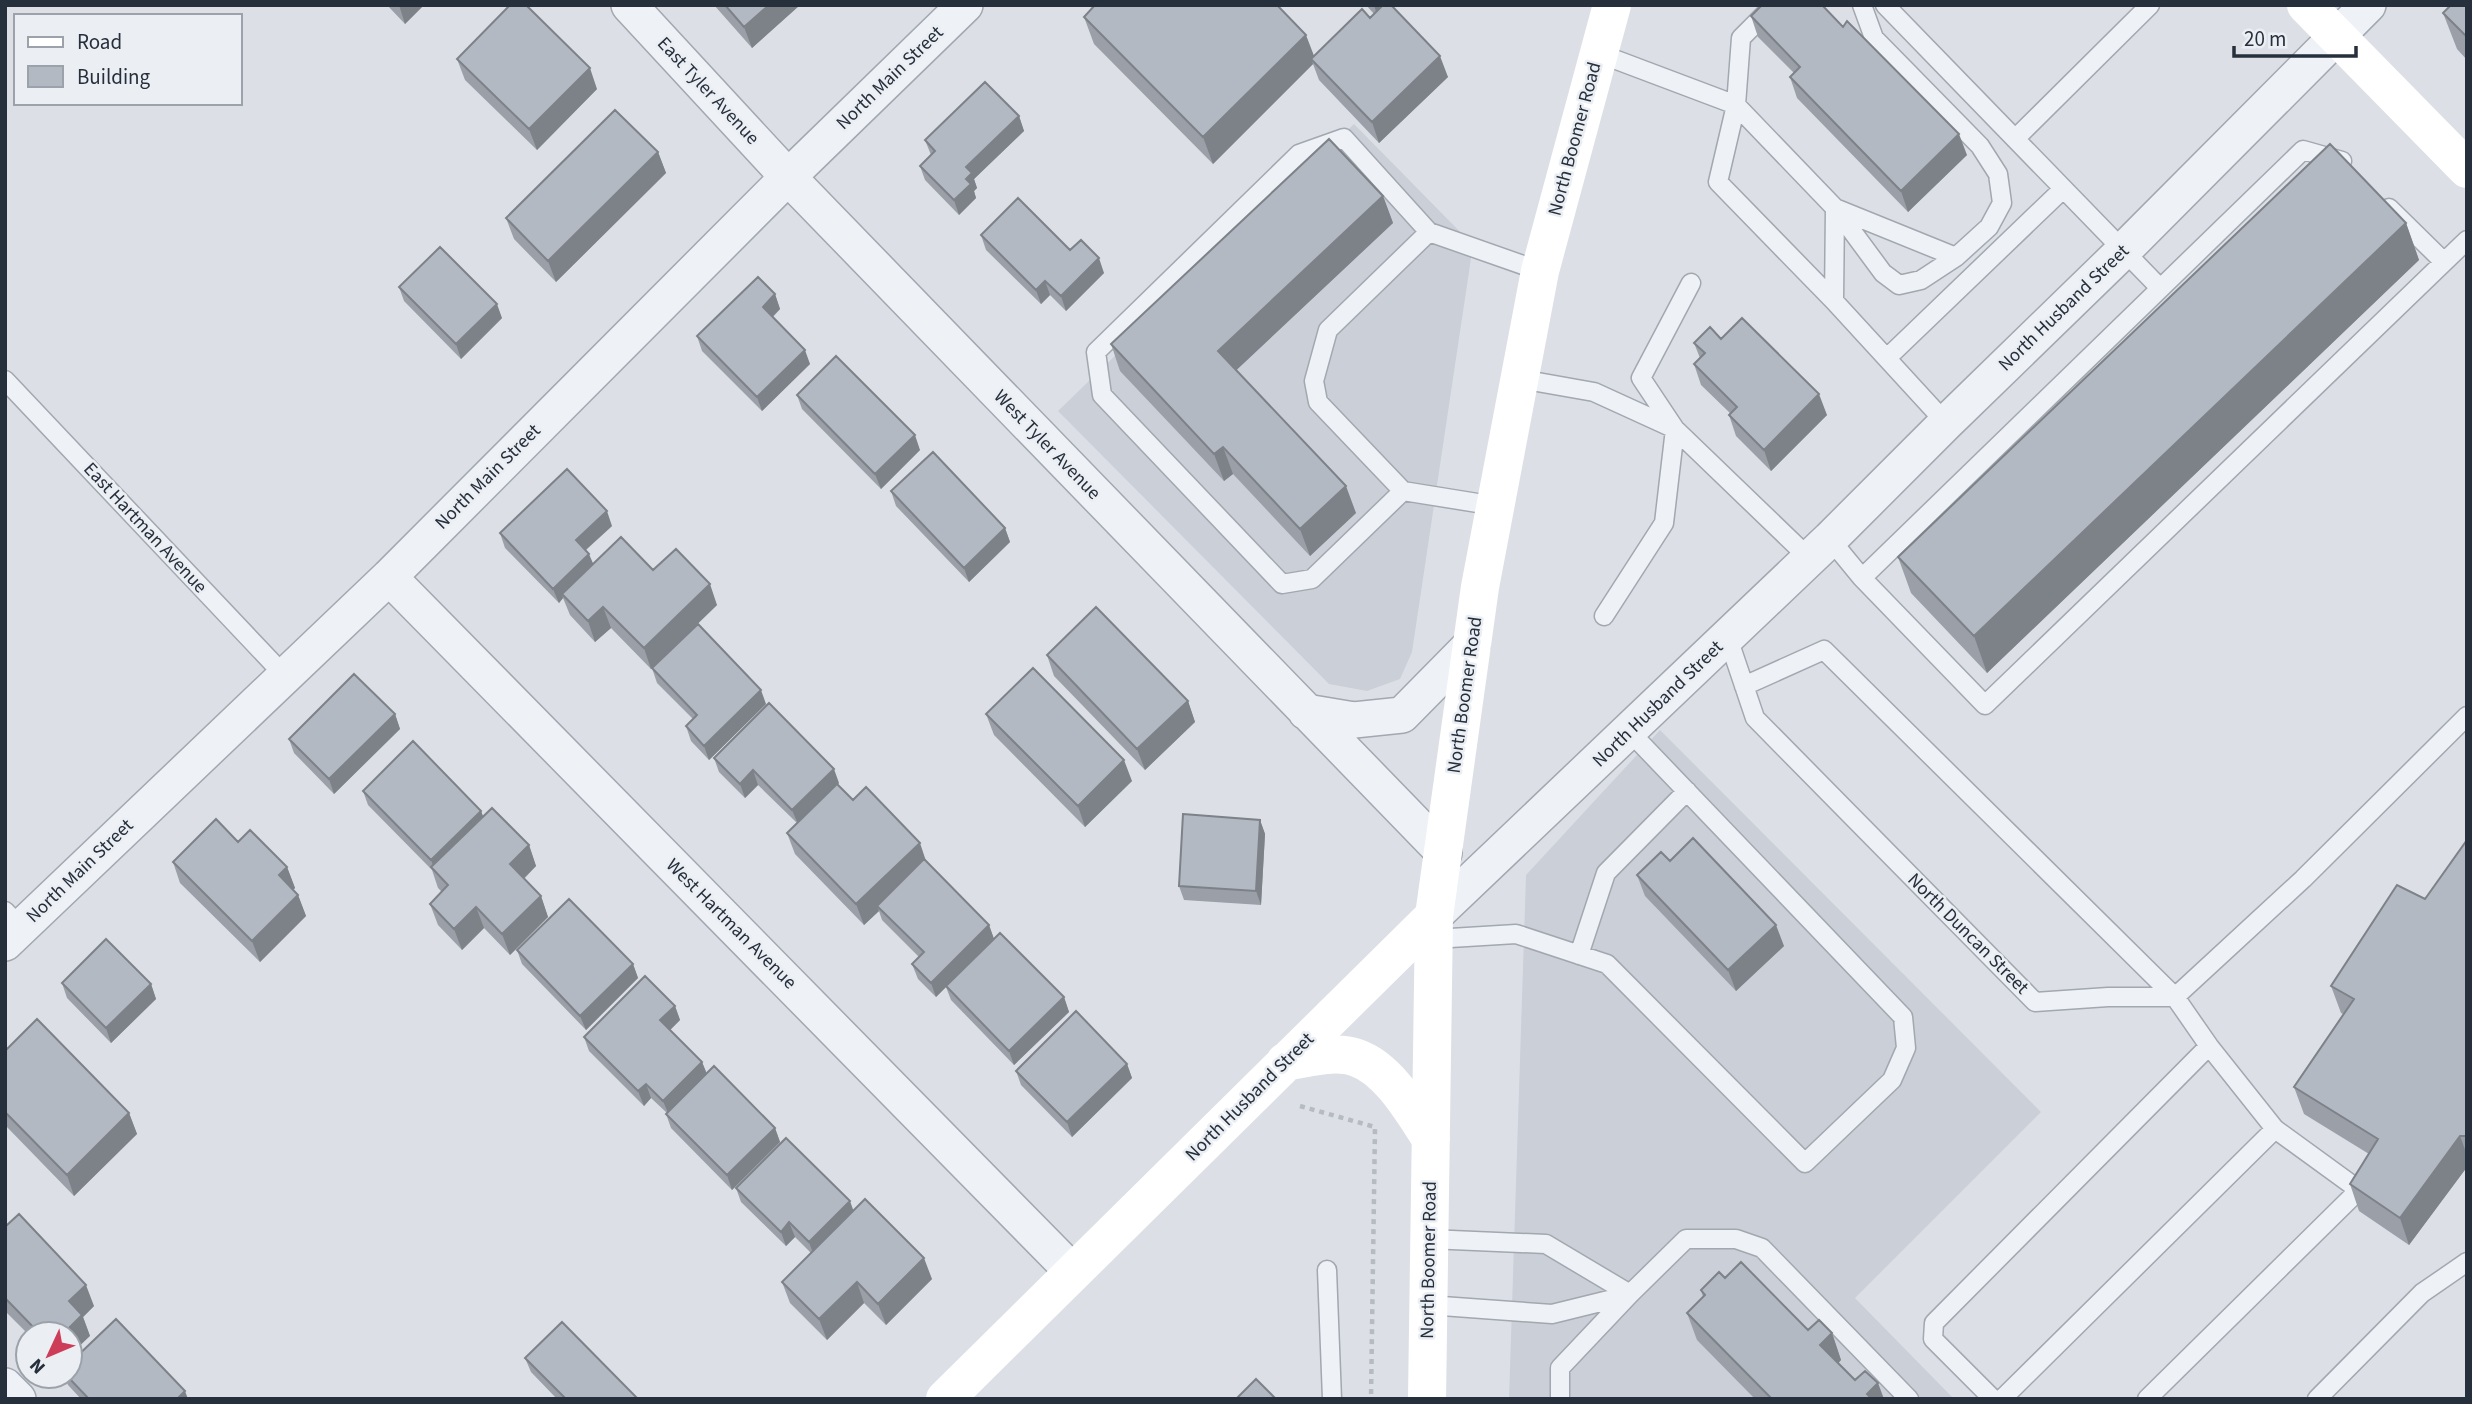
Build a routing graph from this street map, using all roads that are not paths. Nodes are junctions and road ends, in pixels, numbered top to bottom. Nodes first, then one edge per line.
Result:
1 (629, 5) edge
2 (965, 5) edge
3 (1612, 5) edge
4 (1774, 5) edge
5 (1862, 5) edge
6 (1885, 5) edge
7 (2150, 5) edge
8 (2306, 5) edge
9 (2368, 5) edge
10 (2336, 36) junction
11 (1598, 53) junction
12 (1736, 105) junction
13 (2015, 139) junction
14 (2467, 169) edge
15 (2351, 170) edge
16 (788, 177) junction
17 (2063, 189) junction
18 (2379, 197) edge
19 (1835, 208) junction
20 (1429, 232) junction
21 (2467, 240) edge
22 (2123, 251) junction
23 (1956, 257) junction
24 (2444, 262) junction
25 (1540, 271) junction
26 (1691, 283) dead end
27 (2160, 288) junction
28 (1834, 301) junction
29 (1887, 358) junction
30 (1520, 379) junction
31 (5, 380) edge
32 (1946, 422) junction
33 (1675, 429) junction
34 (1403, 491) junction
35 (1496, 506) junction
36 (1819, 548) junction
37 (389, 577) junction
38 (1862, 578) junction
39 (1604, 616) dead end
40 (1728, 638) junction
41 (1472, 644) junction
42 (285, 676) junction
43 (1744, 686) junction
44 (1306, 712) junction
45 (2467, 716) edge
46 (1629, 731) junction
47 (1687, 791) junction
48 (1444, 853) junction
49 (10, 927) edge
50 (1434, 927) junction
51 (1579, 955) junction
52 (2175, 997) junction
53 (2209, 1046) junction
54 (1286, 1062) junction
55 (2276, 1129) junction
56 (1431, 1139) junction
57 (1429, 1239) junction
58 (1736, 1239) junction
59 (2467, 1262) edge
60 (1327, 1270) dead end
61 (1072, 1271) junction
62 (1630, 1294) junction
63 (1428, 1305) junction
64 (5, 1386) edge
65 (18, 1399) edge
66 (945, 1399) edge
67 (1332, 1399) edge
68 (1427, 1399) edge
69 (1560, 1399) edge
70 (1893, 1399) edge
71 (1909, 1399) edge
72 (1993, 1399) edge
73 (2002, 1399) edge
74 (2147, 1399) edge
75 (2317, 1399) edge

1 - 16 street, East Tyler Avenue
2 - 16 street, North Main Street
3 - 11 main road, North Boomer Road
4 - 12 lane
5 - 23 lane
6 - 13 lane
7 - 13 lane
8 - 10 main road
9 - 10 street, North Husband Street
10 - 14 main road
10 - 22 street, North Husband Street
11 - 12 lane
11 - 25 main road, North Boomer Road
12 - 19 lane
12 - 28 lane
13 - 17 lane
15 - 27 lane
16 - 37 street, North Main Street
16 - 44 street, West Tyler Avenue
17 - 22 lane
17 - 29 lane
18 - 24 lane
19 - 23 lane
19 - 23 lane
19 - 28 lane
20 - 25 lane
20 - 34 lane
20 - 34 lane
21 - 24 lane
22 - 27 lane
22 - 32 street, North Husband Street
24 - 38 lane
25 - 30 main road, North Boomer Road
26 - 33 lane
27 - 38 lane
28 - 29 lane
29 - 32 lane
30 - 33 lane
30 - 35 main road, North Boomer Road
31 - 42 lane, East Hartman Avenue
32 - 36 street, North Husband Street
33 - 36 lane
33 - 39 lane
34 - 35 lane
35 - 41 main road, North Boomer Road
36 - 38 lane
36 - 40 street, North Husband Street
37 - 42 street, North Main Street
37 - 61 street, West Hartman Avenue
40 - 43 lane, North Duncan Street
40 - 46 street, North Husband Street
41 - 44 street
41 - 48 main road, North Boomer Road
42 - 49 street, North Main Street
43 - 52 lane, North Duncan Street
43 - 52 lane
44 - 48 street, West Tyler Avenue
45 - 52 lane
46 - 47 lane
46 - 50 street, North Husband Street
47 - 51 lane
47 - 51 lane
48 - 50 main road, North Boomer Road
50 - 51 lane
50 - 54 main road, North Husband Street
50 - 56 main road, North Boomer Road
52 - 53 lane
53 - 55 lane
53 - 72 lane
54 - 56 main road
54 - 61 main road, North Husband Street
55 - 73 lane
55 - 74 lane
56 - 57 main road, North Boomer Road
57 - 62 lane
57 - 63 main road, North Boomer Road
58 - 62 lane
58 - 70 lane
58 - 71 lane
59 - 75 lane
60 - 67 lane
61 - 66 main road, North Husband Street
62 - 63 lane
62 - 69 lane
63 - 68 main road, North Boomer Road
64 - 65 street

